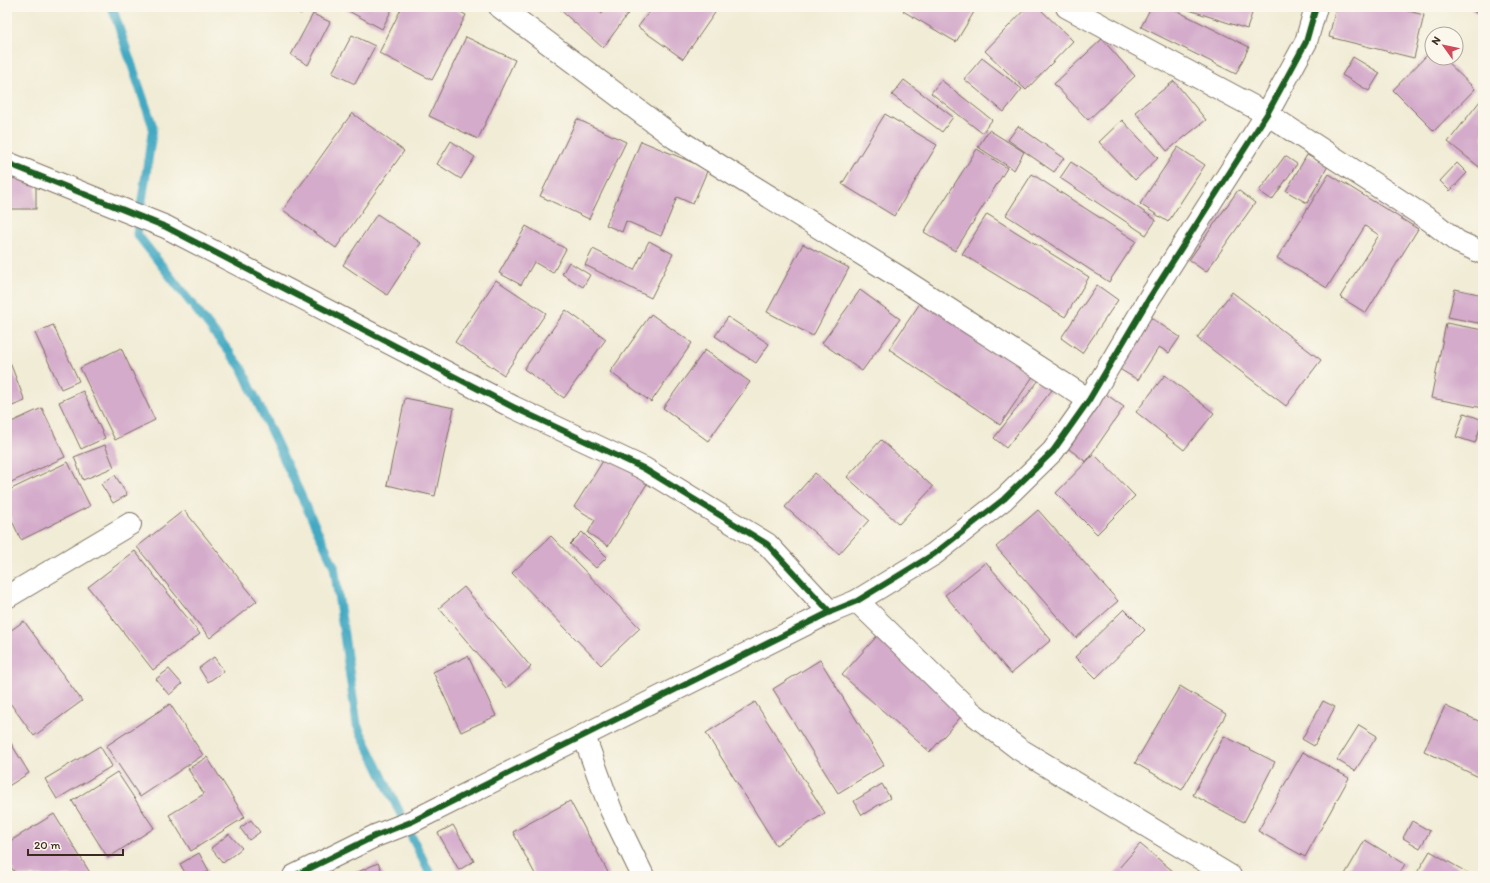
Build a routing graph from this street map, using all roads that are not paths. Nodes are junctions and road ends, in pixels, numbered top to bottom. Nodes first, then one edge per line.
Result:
1 (500, 7) edge
2 (1067, 7) edge
3 (1316, 7) edge
4 (1266, 114) junction
5 (7, 163) edge
6 (1483, 253) edge
7 (1089, 400) junction
8 (130, 524) dead end
9 (7, 597) edge
10 (857, 601) junction
11 (830, 612) junction
12 (584, 736) junction
13 (294, 876) edge
14 (643, 876) edge
15 (1230, 876) edge

1 - 7 street
2 - 4 street
3 - 4 street
4 - 6 street
4 - 7 street
5 - 11 street
7 - 10 street
8 - 9 street
10 - 11 street
10 - 15 street
11 - 12 street
12 - 13 street
12 - 14 street

